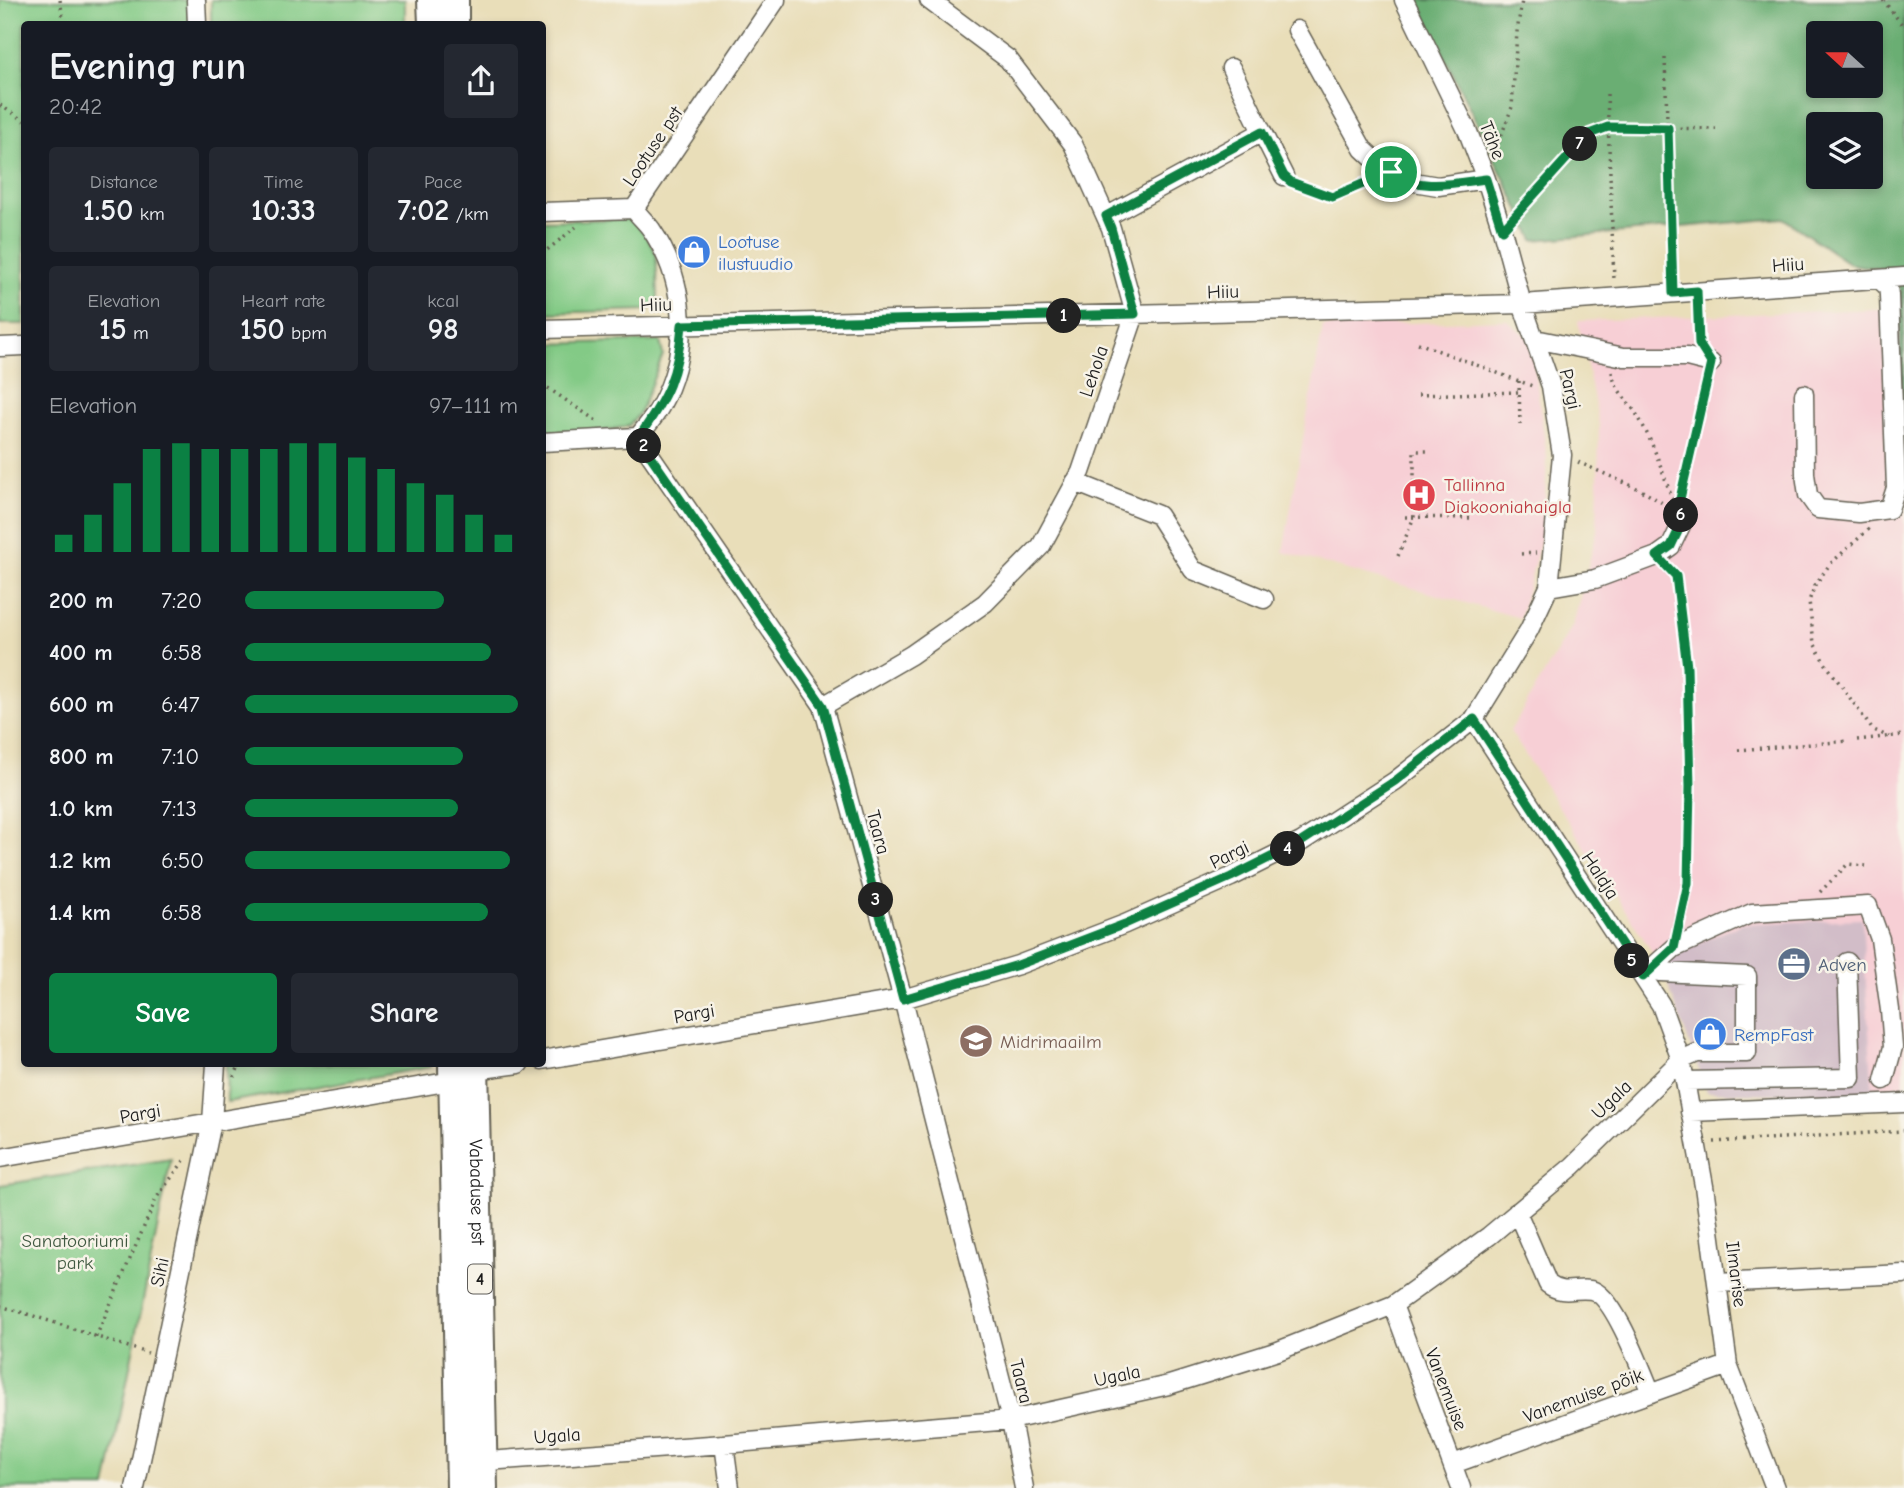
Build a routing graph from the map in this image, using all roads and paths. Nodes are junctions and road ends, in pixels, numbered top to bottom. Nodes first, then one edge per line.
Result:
1 (60, 0) edge
2 (196, 0) edge
3 (431, 0) edge
4 (455, 0) edge
5 (776, 0) edge
6 (929, 0) edge
7 (1404, 0) edge
8 (1522, 0) edge
9 (1883, 0) edge
10 (64, 21) edge
11 (197, 21) edge
12 (432, 21) edge
13 (455, 21) edge
14 (1904, 27) edge
15 (1297, 30) dead end
16 (1665, 58) dead end
17 (1231, 68) dead end
18 (1607, 94) dead end
19 (0, 105) edge
20 (21, 119) edge
21 (1608, 127) junction
22 (1668, 128) junction
23 (1716, 129) dead end
24 (1262, 132) junction
25 (1391, 172) junction
26 (1284, 176) joint
27 (1486, 179) junction
28 (634, 209) junction
29 (597, 210) junction
30 (546, 212) edge
31 (1106, 216) junction
32 (1502, 230) junction
33 (546, 251) edge
34 (1904, 277) edge
35 (1880, 279) junction
36 (1697, 291) junction
37 (1673, 293) junction
38 (1614, 297) junction
39 (1522, 304) junction
40 (1135, 314) junction
41 (682, 325) junction
42 (546, 329) edge
43 (1535, 339) junction
44 (1418, 343) dead end
45 (21, 346) edge
46 (0, 347) edge
47 (1614, 355) junction
48 (1711, 363) junction
49 (1519, 381) junction
50 (546, 386) edge
51 (1541, 389) dead end
52 (1519, 392) junction
53 (1804, 394) dead end
54 (1418, 395) dead end
55 (1520, 426) dead end
56 (630, 438) junction
57 (546, 442) edge
58 (1429, 451) dead end
59 (1562, 456) junction
60 (1075, 482) junction
61 (1889, 509) junction
62 (1681, 514) junction
63 (1405, 517) dead end
64 (1414, 517) junction
65 (1471, 518) dead end
66 (1540, 553) dead end
67 (1521, 554) dead end
68 (1398, 556) dead end
69 (1657, 556) junction
70 (1549, 587) junction
71 (1264, 599) dead end
72 (823, 706) junction
73 (1474, 719) junction
74 (1904, 735) edge
75 (1889, 737) junction
76 (1857, 740) dead end
77 (1849, 741) dead end
78 (1738, 750) dead end
79 (1866, 866) dead end
80 (1802, 910) junction
81 (1674, 948) junction
82 (1847, 962) dead end
83 (1647, 973) junction
84 (903, 999) junction
85 (546, 1059) edge
86 (1681, 1060) junction
87 (216, 1067) edge
88 (491, 1067) edge
89 (463, 1070) edge
90 (1884, 1080) dead end
91 (1685, 1081) junction
92 (1904, 1103) edge
93 (1690, 1112) junction
94 (212, 1122) junction
95 (1904, 1131) edge
96 (1714, 1142) dead end
97 (189, 1154) dead end
98 (0, 1158) edge
99 (1517, 1212) junction
100 (1904, 1274) edge
101 (1717, 1283) junction
102 (1393, 1305) junction
103 (0, 1306) edge
104 (96, 1337) junction
105 (163, 1358) junction
106 (1728, 1365) junction
107 (1651, 1393) junction
108 (1011, 1420) junction
109 (724, 1444) junction
110 (1453, 1464) junction
111 (468, 1470) edge
112 (135, 1488) edge
113 (484, 1488) edge
114 (730, 1488) edge
115 (1024, 1488) edge
116 (1461, 1488) edge
117 (1775, 1488) edge

1 - 10 path
2 - 11 street
3 - 12 highway
4 - 13 highway
5 - 28 street, Lootuse pst
6 - 31 street
7 - 27 street, Tähe
8 - 27 path
9 - 14 path
15 - 25 street
16 - 22 path
17 - 24 street
18 - 21 path
19 - 20 path
21 - 22 path
21 - 32 path
21 - 38 path
22 - 23 path
22 - 37 path
24 - 26 street
24 - 31 street
25 - 26 path
25 - 27 street
27 - 32 street, Tähe
28 - 29 street
28 - 41 street, Lootuse pst
29 - 30 street
29 - 33 path
31 - 40 street
32 - 39 street, Tähe
34 - 35 street, Hiiu
35 - 36 street, Hiiu
35 - 61 street
36 - 37 street, Hiiu
36 - 48 path
37 - 38 street, Hiiu
38 - 39 street, Hiiu
39 - 40 street, Hiiu
39 - 43 street, Pargi
40 - 41 street, Hiiu
40 - 60 street, Lehola
41 - 42 street, Hiiu
41 - 56 street
43 - 47 street
43 - 59 street, Pargi
44 - 49 path
45 - 46 street
47 - 48 street
47 - 62 path
48 - 62 path
49 - 51 path
49 - 52 path
50 - 56 path
52 - 54 path
52 - 55 path
53 - 61 street
56 - 57 street
56 - 72 street, Taara
58 - 64 path
59 - 62 path
59 - 70 street, Pargi
60 - 71 street
60 - 72 street, Lehola
61 - 75 path
62 - 69 street
63 - 64 path
64 - 65 path
64 - 68 path
66 - 67 path
69 - 70 street
69 - 81 path
70 - 73 street, Pargi
72 - 84 street, Taara
73 - 83 street, Haldja
73 - 84 street, Pargi
74 - 75 path
75 - 76 path
77 - 78 path
79 - 80 path
80 - 81 street
80 - 90 street
81 - 83 street
82 - 91 street
83 - 86 street, Haldja
83 - 86 street
84 - 85 street, Pargi
84 - 108 street, Taara
86 - 91 street, Ilmarise
86 - 99 street, Ugala
87 - 94 street, Sihi
88 - 89 street, Pargi
89 - 94 street, Pargi
89 - 111 highway, Vabaduse pst / 4
91 - 93 street, Ilmarise
92 - 93 street
93 - 101 street, Ilmarise
94 - 98 street, Pargi
94 - 105 street, Sihi
95 - 96 path
97 - 104 path
99 - 102 street, Ugala
99 - 107 street
100 - 101 street
101 - 106 street, Ilmarise
102 - 108 street, Ugala
102 - 110 street, Vanemuise
103 - 104 path
104 - 105 path
105 - 112 street, Sihi
106 - 107 street, Vanemuise põik
106 - 117 street, Ilmarise
107 - 110 street, Vanemuise põik
108 - 109 street, Ugala
108 - 115 street, Taara
109 - 111 street, Ugala
109 - 114 street
110 - 116 street, Vanemuise
111 - 113 highway, Vabaduse pst / 4

